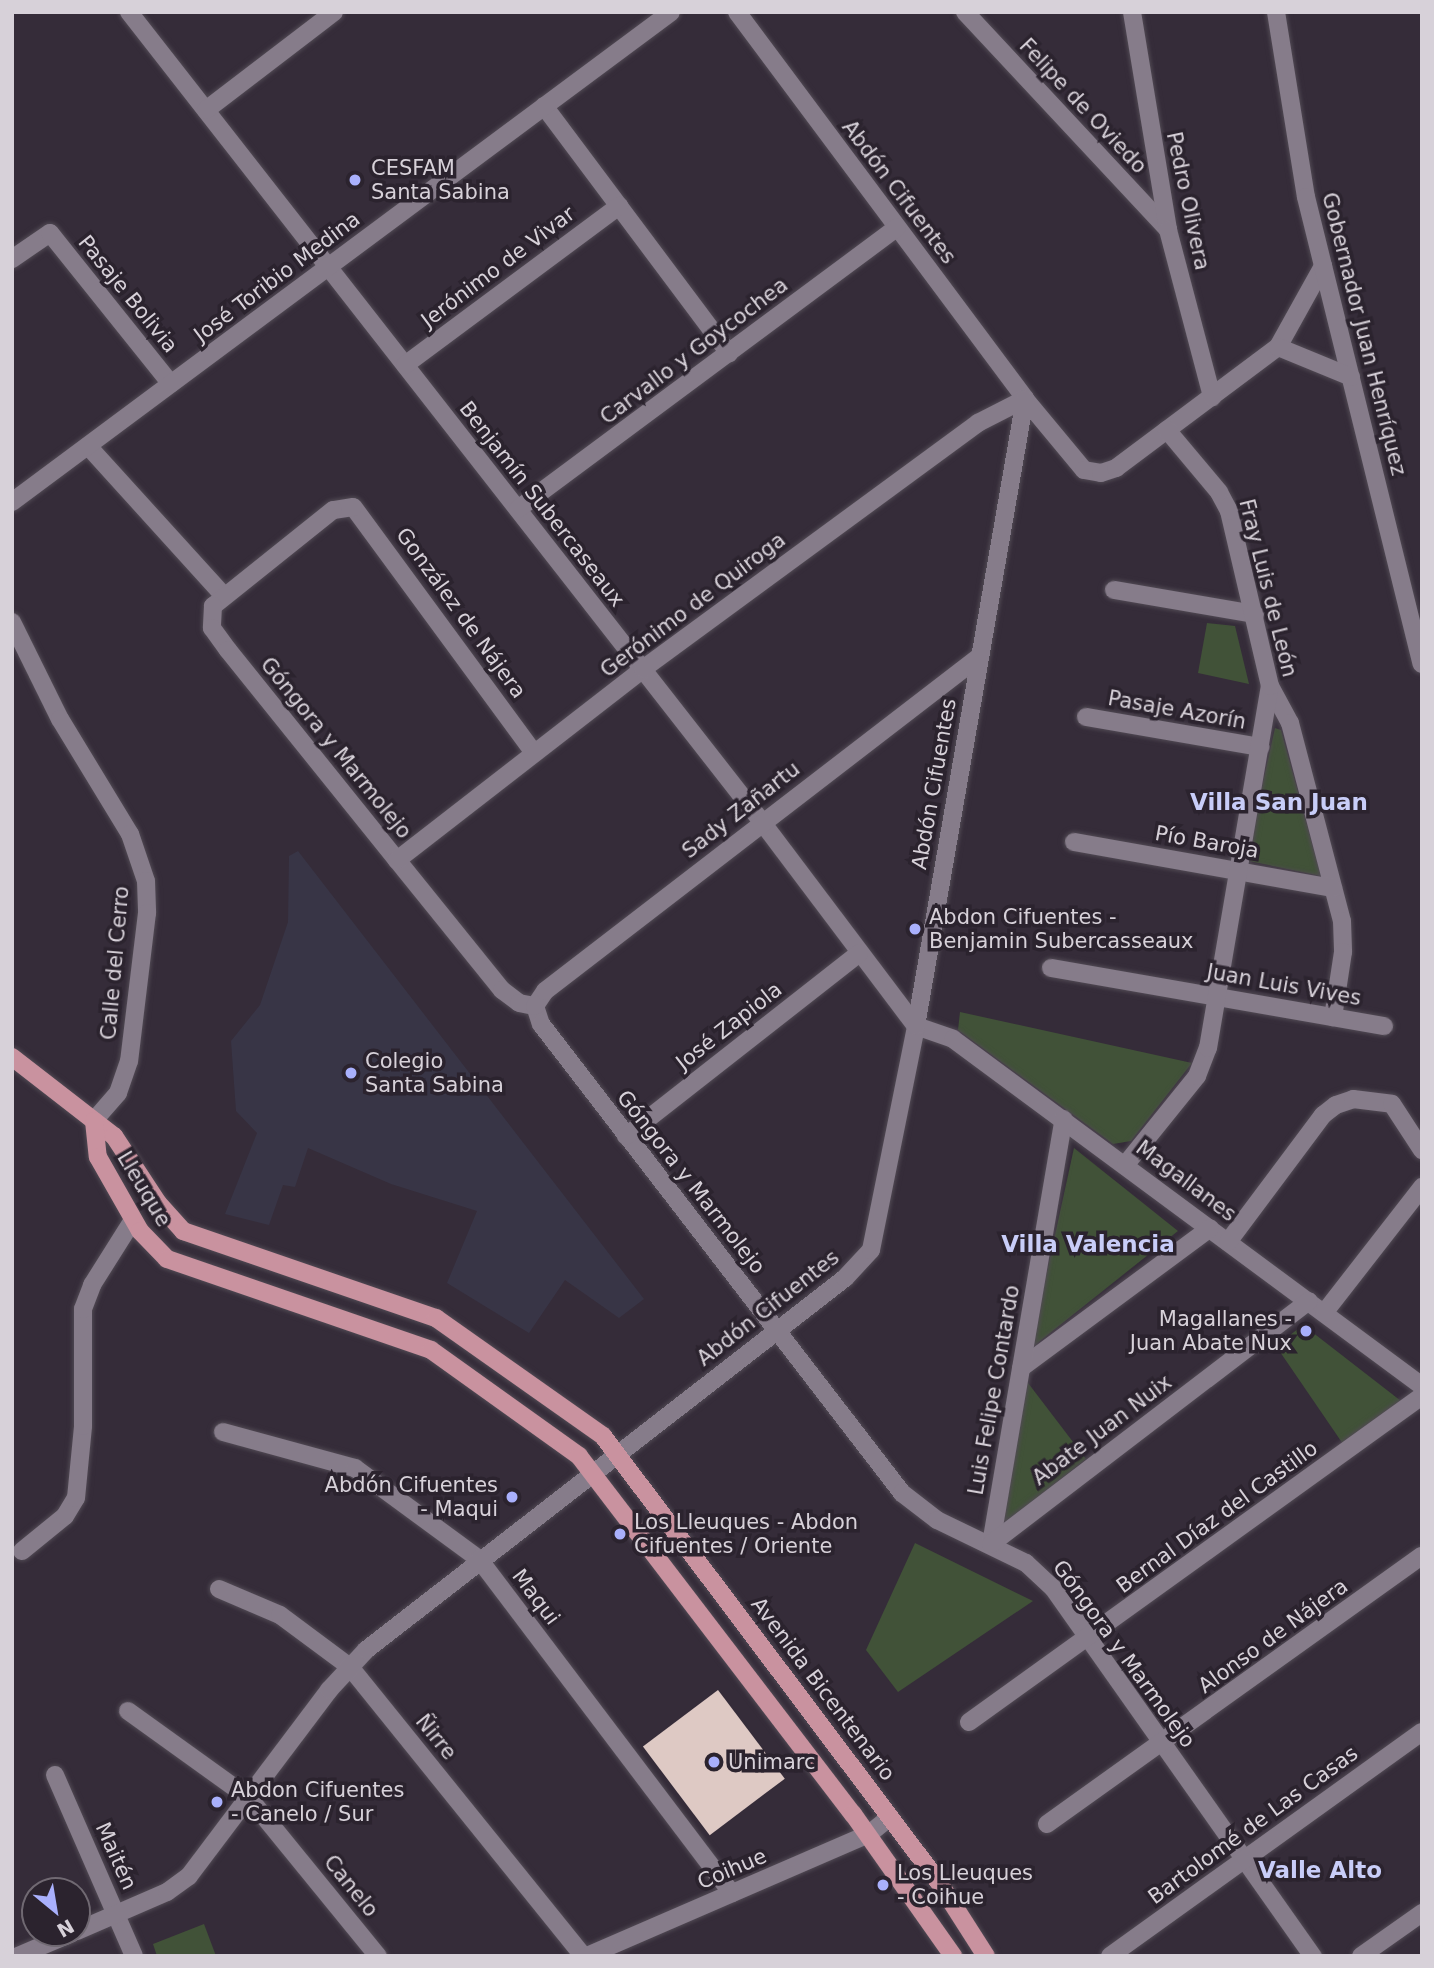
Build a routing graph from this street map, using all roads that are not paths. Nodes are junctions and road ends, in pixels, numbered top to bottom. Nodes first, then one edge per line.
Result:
1 (129, 12) edge
2 (334, 12) edge
3 (671, 12) edge
4 (737, 12) edge
5 (965, 12) edge
6 (1132, 12) edge
7 (1276, 12) edge
8 (544, 106) junction
9 (206, 110) junction
10 (619, 206) junction
11 (897, 228) junction
12 (1168, 230) junction
13 (12, 259) edge
14 (1323, 266) junction
15 (329, 267) junction
16 (1279, 347) junction
17 (729, 353) junction
18 (405, 365) junction
19 (1351, 377) junction
20 (171, 384) junction
21 (1212, 397) junction
22 (1025, 399) junction
23 (1167, 430) junction
24 (88, 446) junction
25 (12, 502) edge
26 (518, 509) junction
27 (1114, 590) dead end
28 (223, 595) junction
29 (1255, 614) junction
30 (12, 622) edge
31 (980, 656) junction
32 (1422, 664) edge
33 (643, 669) junction
34 (1270, 687) junction
35 (1086, 717) dead end
36 (1260, 747) junction
37 (534, 753) junction
38 (762, 822) junction
39 (1073, 842) dead end
40 (397, 860) junction
41 (1236, 871) junction
42 (1333, 888) junction
43 (859, 953) junction
44 (1051, 968) dead end
45 (1216, 997) junction
46 (535, 1006) junction
47 (1332, 1017) junction
48 (1384, 1026) dead end
49 (916, 1027) junction
50 (12, 1057) edge
51 (1064, 1119) junction
52 (94, 1121) junction
53 (626, 1136) junction
54 (1422, 1150) edge
55 (1126, 1164) junction
56 (1422, 1187) edge
57 (133, 1220) junction
58 (1210, 1228) junction
59 (1228, 1242) junction
60 (1309, 1301) junction
61 (1324, 1313) junction
62 (444, 1323) junction
63 (777, 1332) junction
64 (431, 1350) junction
65 (1021, 1368) junction
66 (1422, 1386) edge
67 (1422, 1396) edge
68 (223, 1432) dead end
69 (619, 1452) junction
70 (595, 1473) junction
71 (991, 1544) junction
72 (22, 1551) dead end
73 (1422, 1556) edge
74 (479, 1559) junction
75 (219, 1589) dead end
76 (1089, 1638) junction
77 (350, 1667) junction
78 (128, 1711) dead end
79 (969, 1723) dead end
80 (1422, 1732) edge
81 (1162, 1743) junction
82 (55, 1775) dead end
83 (249, 1798) junction
84 (890, 1817) junction
85 (1047, 1824) dead end
86 (869, 1834) junction
87 (1245, 1859) junction
88 (733, 1893) junction
89 (1422, 1913) edge
90 (117, 1914) junction
91 (91, 1925) edge
92 (39, 1947) edge
93 (18, 1956) edge
94 (134, 1956) edge
95 (378, 1956) edge
96 (585, 1956) edge
97 (953, 1956) edge
98 (986, 1956) edge
99 (1110, 1956) edge
100 (1313, 1956) edge
101 (1361, 1956) edge

1 - 9 street, Benjamín Subercaseaux
2 - 9 street
3 - 8 street, José Toribio Medina
4 - 11 street, Abdón Cifuentes
5 - 12 street, Felipe de Oviedo
6 - 12 street, Pedro Olivera
7 - 14 street, Gobernador Juan Henríquez
8 - 10 street
8 - 15 street, José Toribio Medina
9 - 15 street, Benjamín Subercaseaux
10 - 17 street
10 - 18 street, Jerónimo de Vivar
11 - 17 street, Carvallo y Goycochea
11 - 22 street, Abdón Cifuentes
12 - 21 street, Pedro Olivera
13 - 20 street, Pasaje Bolivia
14 - 16 street, Abdón Cifuentes
14 - 19 street, Gobernador Juan Henríquez
15 - 18 street, Benjamín Subercaseaux
15 - 20 street, José Toribio Medina
16 - 19 street
16 - 21 street, Abdón Cifuentes
17 - 26 street, Carvallo y Goycochea
18 - 26 street, Benjamín Subercaseaux
19 - 32 street, Gobernador Juan Henríquez
20 - 24 street, José Toribio Medina
21 - 23 street, Abdón Cifuentes
22 - 23 street, Abdón Cifuentes
22 - 31 street, Abdón Cifuentes
22 - 33 street, Gerónimo de Quiroga
23 - 29 street, Fray Luis de León
24 - 25 street, José Toribio Medina
24 - 28 street
26 - 33 street, Benjamín Subercaseaux
27 - 29 street
28 - 37 street, González de Nájera
28 - 40 street, Góngora y Marmolejo
29 - 34 street, Fray Luis de León
30 - 52 street, Calle del Cerro
31 - 38 street, Sady Zañartu
31 - 49 street, Abdón Cifuentes
33 - 37 street, Gerónimo de Quiroga
33 - 38 street, Benjamín Subercaseaux
34 - 36 street, Fray Luis de León
34 - 42 street
35 - 36 street, Pasaje Azorín
36 - 41 street, Fray Luis de León
37 - 40 street, Gerónimo de Quiroga
38 - 43 street, Benjamín Subercaseaux
38 - 46 street, Sady Zañartu
39 - 41 street, Pío Baroja
40 - 46 street, Góngora y Marmolejo
41 - 42 street, Pío Baroja
41 - 45 street, Fray Luis de León
42 - 47 street
43 - 49 street, Benjamín Subercaseaux
43 - 53 street, José Zapiola
44 - 45 street, Juan Luis Vives
45 - 47 street, Juan Luis Vives
45 - 55 street, Fray Luis de León
46 - 53 street, Góngora y Marmolejo
47 - 48 street, Juan Luis Vives
49 - 51 street, Magallanes
49 - 63 street, Abdón Cifuentes
50 - 52 main road
51 - 55 street, Magallanes
51 - 65 street, Luis Felipe Contardo
52 - 57 main road, Lleuque
52 - 62 main road, Lleuque
53 - 63 street, Góngora y Marmolejo
54 - 59 street
55 - 58 street, Magallanes
56 - 61 street
57 - 64 main road, Lleuque
57 - 72 street
58 - 59 street, Magallanes
58 - 65 street
59 - 60 street, Magallanes
60 - 61 street, Magallanes
60 - 71 street, Abate Juan Nuix
61 - 66 street, Magallanes
62 - 64 main road
62 - 69 main road, Lleuque
63 - 69 street, Abdón Cifuentes
63 - 71 street, Góngora y Marmolejo
64 - 70 main road, Lleuque
65 - 71 street, Luis Felipe Contardo
67 - 76 street, Bernal Díaz del Castillo
68 - 74 street, Maqui
69 - 70 street, Abdón Cifuentes
69 - 84 main road, Avenida Bicentenario
70 - 74 street, Abdón Cifuentes
70 - 86 main road
71 - 76 street, Góngora y Marmolejo
73 - 81 street, Alonso de Nájera
74 - 77 street, Abdón Cifuentes
74 - 88 street, Maqui
75 - 77 street, Ñirre
76 - 79 street, Bernal Díaz del Castillo
76 - 81 street, Góngora y Marmolejo
77 - 83 street, Abdón Cifuentes
77 - 96 street, Ñirre
78 - 83 street, Canelo
80 - 87 street, Bartolomé de Las Casas
81 - 85 street, Alonso de Nájera
81 - 87 street, Góngora y Marmolejo
82 - 90 street, Maitén
83 - 90 street, Abdón Cifuentes
83 - 95 street, Canelo
84 - 86 street, Coihue
84 - 98 main road, Avenida Bicentenario
86 - 88 street, Coihue
86 - 97 main road
87 - 99 street, Bartolomé de Las Casas
87 - 100 street, Góngora y Marmolejo
88 - 96 street, Coihue
89 - 101 street
90 - 91 street, Abdón Cifuentes
90 - 94 street, Maitén
92 - 93 street

